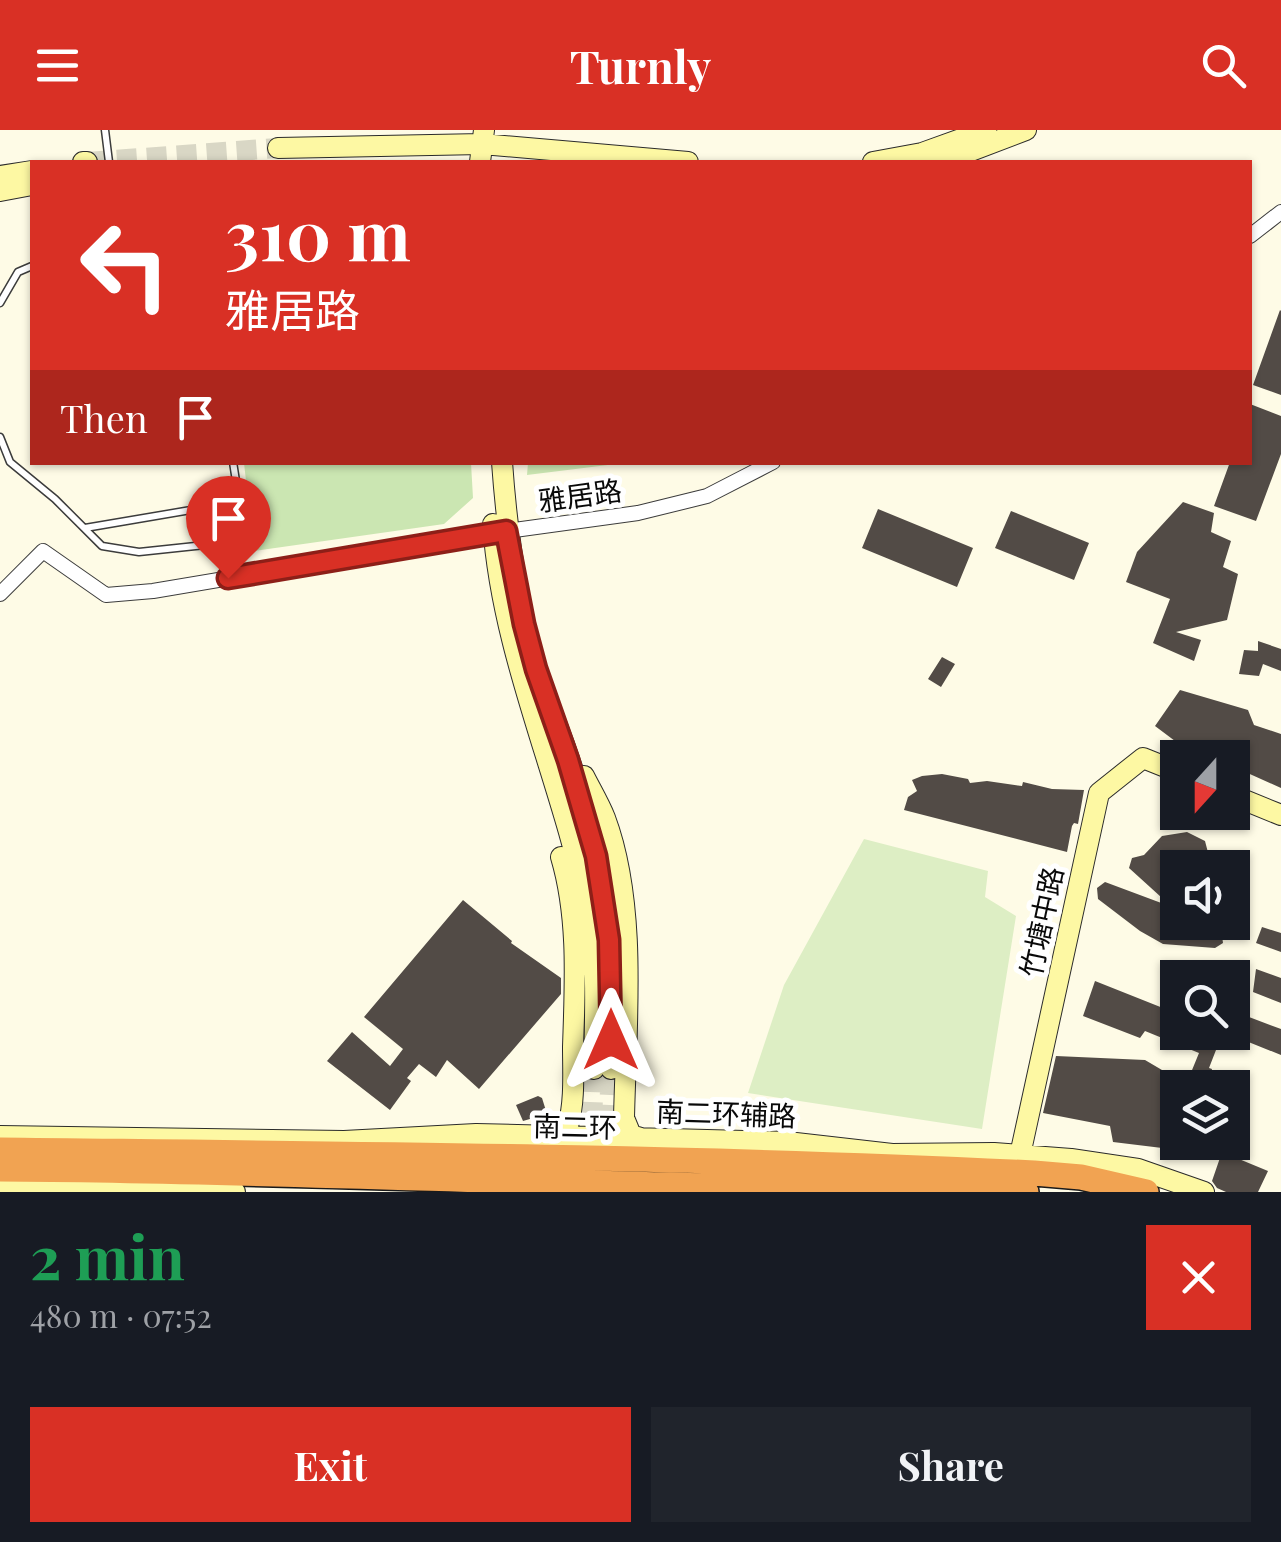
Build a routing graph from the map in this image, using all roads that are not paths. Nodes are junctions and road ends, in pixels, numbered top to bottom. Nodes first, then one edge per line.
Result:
1 (105, 130) edge
2 (986, 130) edge
3 (1026, 130) edge
4 (482, 146) edge
5 (505, 146) edge
6 (278, 148) tunnel mouth
7 (925, 158) edge
8 (109, 160) edge
9 (665, 160) edge
10 (899, 160) edge
11 (947, 160) edge
12 (30, 171) edge
13 (0, 176) edge
14 (30, 185) edge
15 (0, 190) edge
16 (1281, 212) edge
17 (1252, 234) edge
18 (30, 267) edge
19 (0, 304) edge
20 (0, 437) edge
21 (233, 465) edge
22 (489, 465) edge
23 (502, 465) edge
24 (767, 465) edge
25 (84, 528) junction
26 (500, 532) junction
27 (205, 545) dead end
28 (0, 594) edge
29 (547, 725) junction
30 (1160, 765) edge
31 (1250, 802) edge
32 (1281, 815) edge
33 (603, 1069) tunnel mouth
34 (0, 1136) edge
35 (552, 1136) junction
36 (641, 1138) junction
37 (0, 1150) edge
38 (1020, 1155) junction
39 (0, 1169) edge
40 (0, 1189) edge
41 (235, 1192) edge
42 (1026, 1192) edge
43 (1146, 1192) edge
44 (1204, 1192) edge

1 - 8 lane
2 - 7 main road
3 - 11 main road
4 - 5 main road
4 - 6 main road
5 - 9 main road
7 - 10 main road
12 - 13 main road
14 - 15 main road
16 - 17 street
18 - 19 lane
20 - 25 lane
21 - 25 lane
22 - 26 main road
23 - 26 main road
24 - 26 street, 雅居路
25 - 27 lane
26 - 28 street, 雅居路
26 - 29 main road
29 - 33 main road
29 - 35 main road
29 - 36 main road
30 - 38 main road, 竹塘中路
31 - 32 main road
34 - 35 main road, 南二环辅路
35 - 36 main road, 南二环辅路
36 - 38 main road, 南二环辅路
37 - 43 highway, 南二环
38 - 44 main road, 南二环辅路
39 - 42 highway, 南二环
40 - 41 main road

